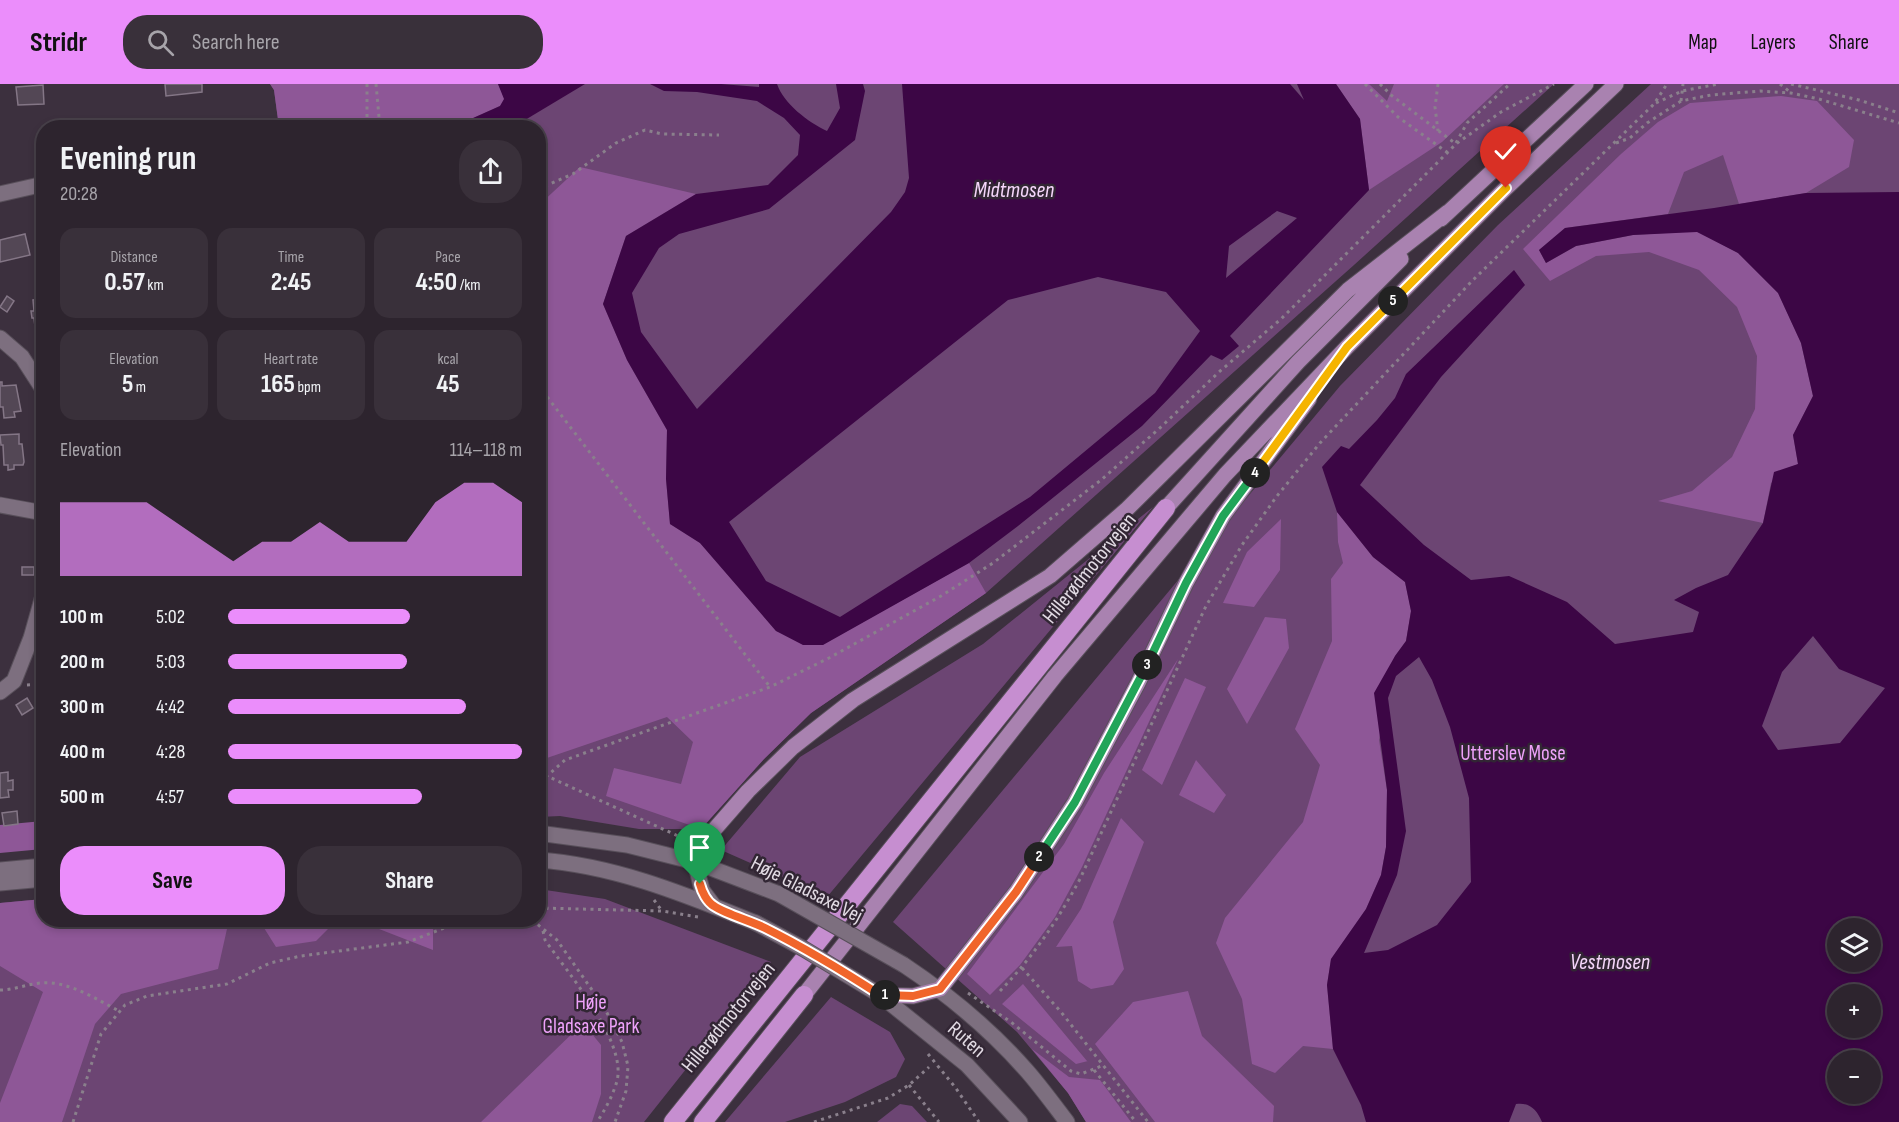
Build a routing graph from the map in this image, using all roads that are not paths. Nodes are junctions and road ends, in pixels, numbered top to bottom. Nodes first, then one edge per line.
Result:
1 (1586, 84) edge
2 (1616, 84) edge
3 (36, 186) edge
4 (0, 194) edge
5 (1448, 212) junction
6 (0, 338) edge
7 (1347, 347) junction
8 (36, 379) edge
9 (0, 505) edge
10 (1166, 508) joint
11 (36, 512) edge
12 (36, 620) edge
13 (0, 692) edge
14 (546, 834) edge
15 (546, 861) edge
16 (695, 862) junction
17 (36, 867) edge
18 (0, 870) edge
19 (36, 880) edge
20 (0, 883) edge
21 (714, 906) junction
22 (943, 985) junction
23 (804, 995) joint
24 (880, 995) junction
25 (672, 1122) edge
26 (703, 1122) edge
27 (1020, 1122) edge
28 (1067, 1122) edge

1 - 5 main road, Hillerødmotorvejen
2 - 7 main road, Hillerødmotorvejen
3 - 4 street
5 - 10 main road, Hillerødmotorvejen
5 - 16 main road
6 - 8 street
7 - 22 main road
7 - 23 main road, Hillerødmotorvejen
9 - 11 street
10 - 25 highway, Hillerødmotorvejen
12 - 13 street
14 - 16 street, Høje Gladsaxe Vej
15 - 21 street
16 - 21 street
16 - 22 street, Høje Gladsaxe Vej, bridge
17 - 18 street
19 - 20 street
21 - 24 street, bridge
22 - 24 main road
22 - 28 street, Ruten
23 - 26 highway, Hillerødmotorvejen
24 - 27 street, Ruten

